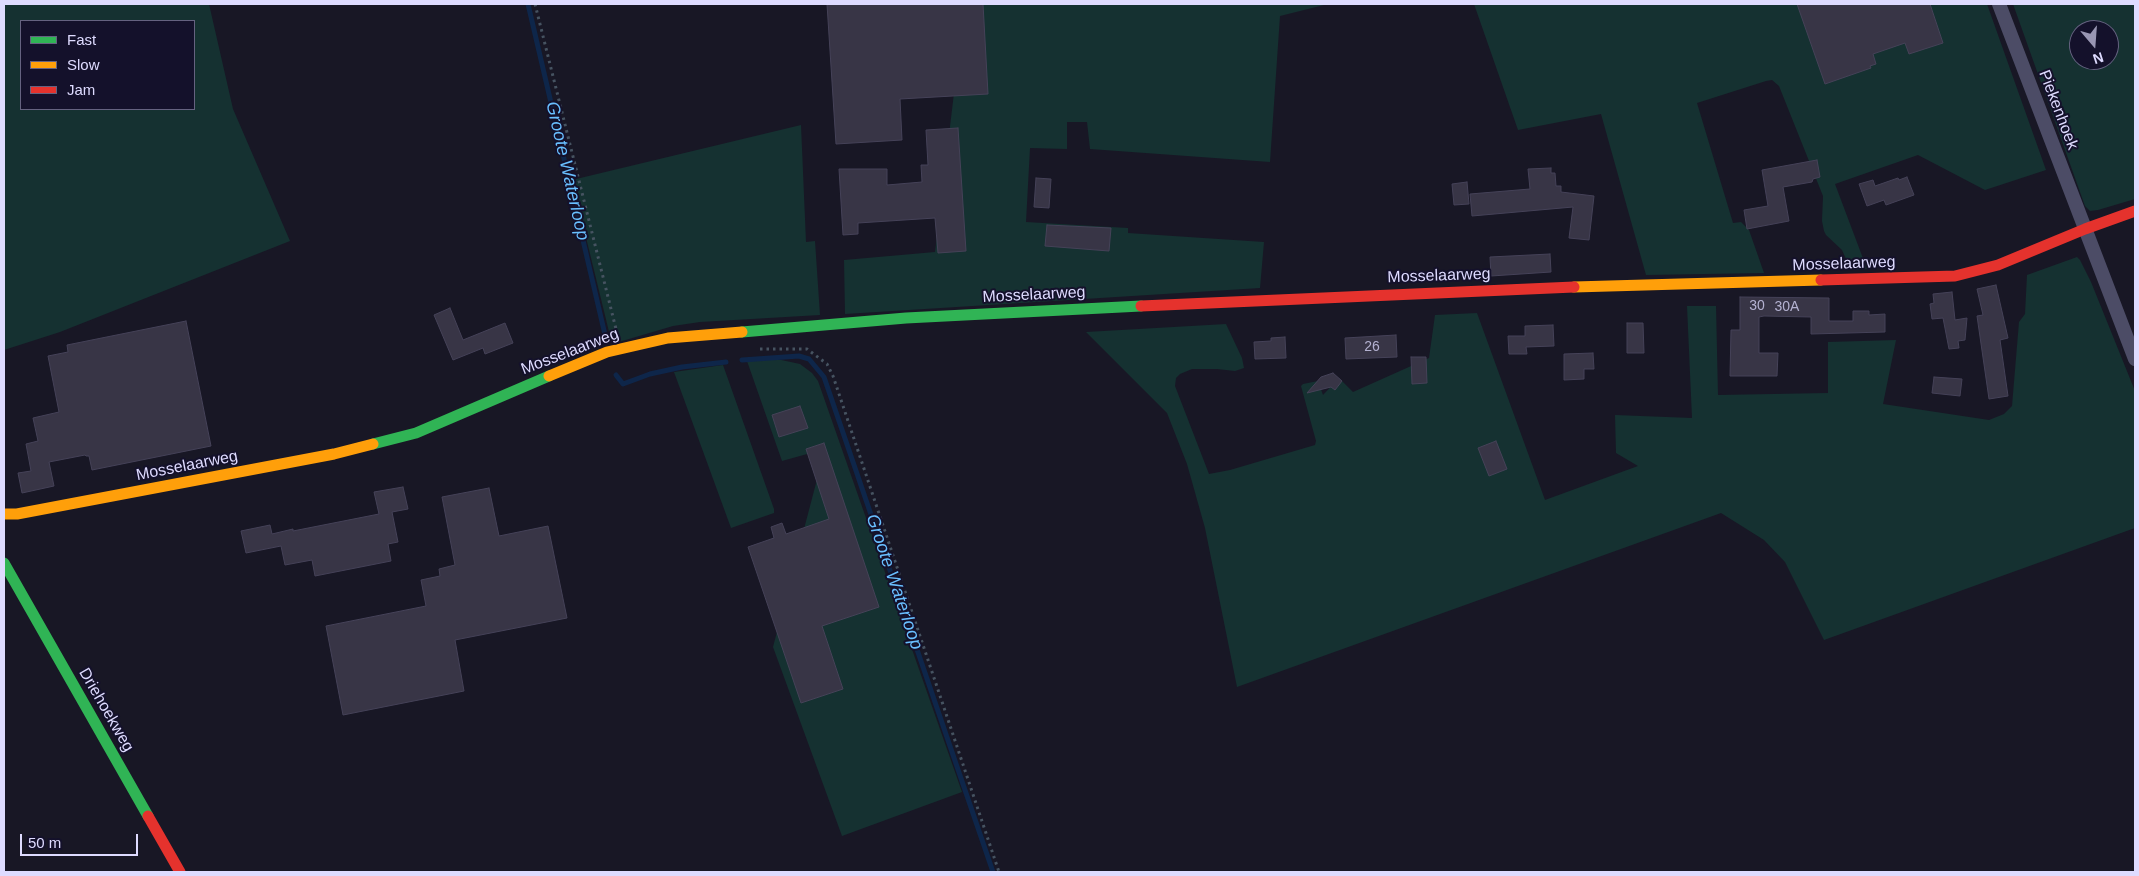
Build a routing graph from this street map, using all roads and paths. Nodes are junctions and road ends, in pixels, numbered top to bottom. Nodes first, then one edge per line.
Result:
1 (535, 4) edge
2 (1999, 4) edge
3 (2135, 211) edge
4 (2084, 229) junction
5 (621, 348) junction
6 (755, 349) dead end
7 (2135, 359) edge
8 (4, 514) edge
9 (4, 563) edge
10 (180, 872) edge
11 (999, 872) edge

1 - 5 path
2 - 4 street, Piekenhoek
3 - 4 street, Mosselaarweg
4 - 5 street, Mosselaarweg
4 - 7 street, Piekenhoek
5 - 8 street, Mosselaarweg
6 - 11 path
9 - 10 street, Driehoekweg

